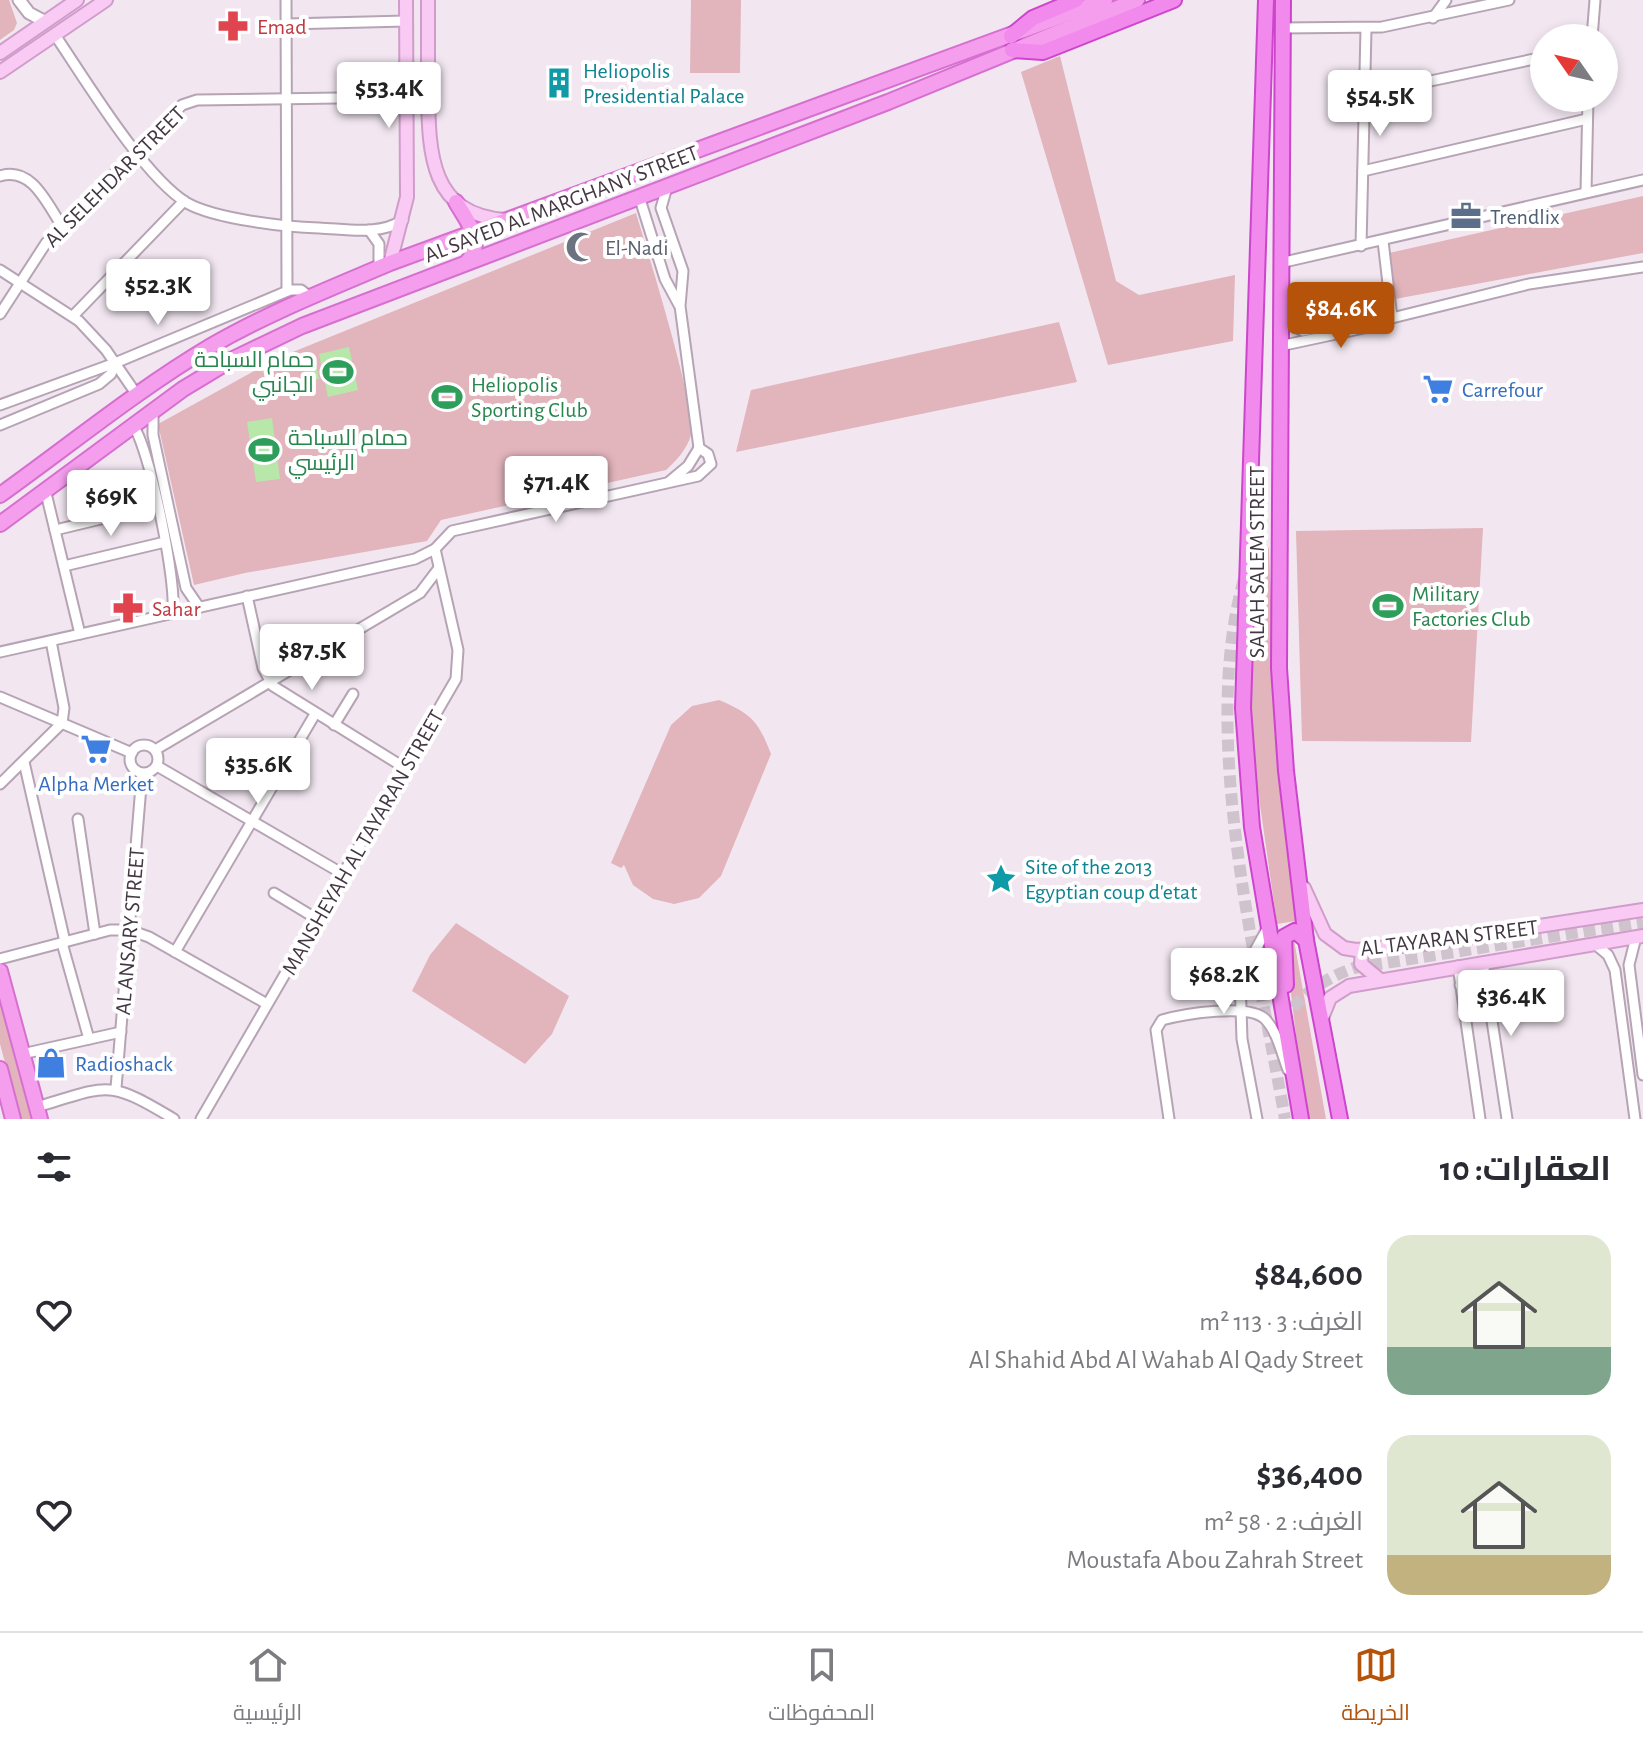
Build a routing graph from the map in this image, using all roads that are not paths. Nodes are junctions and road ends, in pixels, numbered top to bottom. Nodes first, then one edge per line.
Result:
1 (19, 0) edge
2 (77, 0) edge
3 (106, 0) edge
4 (286, 0) edge
5 (406, 0) edge
6 (428, 0) edge
7 (1076, 0) edge
8 (1105, 0) edge
9 (1137, 0) edge
10 (1174, 0) edge
11 (1283, 0) edge
12 (1446, 0) edge
13 (1509, 0) edge
14 (1595, 0) edge
15 (1265, 1) edge
16 (1433, 18) junction
17 (44, 21) junction
18 (406, 21) junction
19 (287, 24) junction
20 (1593, 24) edge
21 (1282, 28) junction
22 (1366, 29) junction
23 (55, 35) junction
24 (1012, 43) junction
25 (995, 49) junction
26 (0, 53) edge
27 (1530, 60) edge
28 (0, 72) edge
29 (1364, 95) junction
30 (406, 97) junction
31 (288, 98) junction
32 (1587, 112) edge
33 (1587, 119) junction
34 (136, 151) junction
35 (1363, 171) junction
36 (0, 176) edge
37 (1643, 180) edge
38 (669, 185) junction
39 (1586, 192) junction
40 (639, 196) junction
41 (184, 201) junction
42 (456, 202) junction
43 (403, 220) junction
44 (506, 220) junction
45 (62, 226) junction
46 (288, 227) junction
47 (369, 230) junction
48 (474, 232) junction
49 (1383, 241) junction
50 (516, 244) junction
51 (1361, 246) junction
52 (468, 262) junction
53 (1278, 263) junction
54 (384, 266) junction
55 (1643, 267) edge
56 (0, 270) edge
57 (19, 281) junction
58 (287, 291) junction
59 (310, 297) junction
60 (680, 306) junction
61 (0, 314) edge
62 (73, 316) junction
63 (1389, 318) junction
64 (1279, 319) junction
65 (1280, 346) junction
66 (115, 363) junction
67 (90, 372) junction
68 (95, 385) junction
69 (137, 395) junction
70 (0, 405) edge
71 (154, 409) junction
72 (0, 425) edge
73 (132, 425) junction
74 (699, 448) junction
75 (694, 468) junction
76 (664, 483) junction
77 (45, 489) junction
78 (0, 495) edge
79 (109, 517) dead end
80 (0, 524) edge
81 (1249, 529) junction
82 (1277, 529) junction
83 (55, 530) junction
84 (165, 542) junction
85 (435, 549) junction
86 (64, 566) junction
87 (439, 568) junction
88 (247, 596) junction
89 (199, 607) junction
90 (172, 613) junction
91 (80, 634) junction
92 (51, 641) junction
93 (0, 652) edge
94 (270, 682) junction
95 (353, 694) dead end
96 (0, 697) edge
97 (315, 714) junction
98 (62, 723) junction
99 (334, 725) junction
100 (155, 750) junction
101 (132, 753) junction
102 (24, 762) junction
103 (157, 766) junction
104 (405, 768) junction
105 (142, 774) junction
106 (0, 784) edge
107 (78, 819) dead end
108 (252, 821) junction
109 (343, 874) junction
110 (1299, 874) junction
111 (274, 893) dead end
112 (1643, 910) edge
113 (317, 919) junction
114 (1269, 922) junction
115 (129, 930) junction
116 (95, 934) junction
117 (1640, 936) edge
118 (1306, 940) junction
119 (64, 942) junction
120 (1595, 944) junction
121 (1362, 950) junction
122 (175, 952) junction
123 (0, 959) edge
124 (1629, 959) junction
125 (1483, 962) junction
126 (1612, 962) junction
127 (1458, 966) junction
128 (0, 971) edge
129 (1379, 979) junction
130 (1486, 983) junction
131 (1460, 985) junction
132 (1283, 1002) junction
133 (267, 1004) junction
134 (1240, 1010) junction
135 (1322, 1018) junction
136 (121, 1032) junction
137 (1640, 1032) edge
138 (89, 1039) junction
139 (22, 1054) junction
140 (0, 1069) edge
141 (1643, 1075) edge
142 (1295, 1085) junction
143 (116, 1088) junction
144 (39, 1113) edge
145 (8, 1114) edge
146 (174, 1119) edge
147 (201, 1119) edge
148 (1169, 1119) edge
149 (1257, 1119) edge
150 (1301, 1119) edge
151 (1340, 1119) edge
152 (1480, 1119) edge
153 (1507, 1119) edge
154 (1635, 1119) edge

1 - 17 street
2 - 17 main road
3 - 23 main road
4 - 19 street
5 - 18 main road
6 - 42 main road
7 - 24 highway, AL SAYED AL MARGHANY STREET
8 - 24 main road
9 - 24 main road
10 - 24 highway, AL SAYED AL MARGHANY STREET
11 - 21 highway, SALAH SALEM STREET
12 - 16 street
13 - 16 street
14 - 20 street
15 - 81 highway, SALAH SALEM STREET
16 - 22 street
17 - 26 main road
18 - 19 street
18 - 30 main road
19 - 31 street
21 - 22 street
21 - 53 highway, SALAH SALEM STREET
22 - 29 street
23 - 28 main road
23 - 34 street
24 - 25 main road, AL SAYED AL MARGHANY STREET
25 - 38 main road, AL SAYED AL MARGHANY STREET
25 - 44 main road, AL SAYED AL MARGHANY STREET
27 - 29 street
29 - 35 street
30 - 31 street, AL SELEHDAR STREET
30 - 43 main road
31 - 34 street, AL SELEHDAR STREET
31 - 46 street
32 - 33 street
33 - 35 street
33 - 39 street
34 - 41 street
34 - 45 street, AL SELEHDAR STREET
35 - 51 street
36 - 45 street
37 - 39 street
38 - 40 main road, AL SAYED AL MARGHANY STREET
38 - 60 street
39 - 49 street
40 - 50 main road, AL SAYED AL MARGHANY STREET
40 - 60 street
41 - 46 street
41 - 62 street
42 - 44 main road
42 - 48 main road
43 - 47 street
43 - 54 main road
44 - 48 main road, AL SAYED AL MARGHANY STREET
44 - 50 main road
45 - 57 street, AL SELEHDAR STREET
46 - 47 street
46 - 58 street
47 - 54 street
48 - 52 main road
48 - 54 main road, AL SAYED AL MARGHANY STREET
49 - 51 street
49 - 63 street
50 - 52 main road, AL SAYED AL MARGHANY STREET
51 - 53 street
52 - 71 main road, AL SAYED AL MARGHANY STREET
53 - 64 highway, SALAH SALEM STREET
54 - 59 main road, AL SAYED AL MARGHANY STREET
55 - 63 street
56 - 57 street
57 - 61 street, AL SELEHDAR STREET
57 - 62 street
58 - 59 street
58 - 66 street
59 - 69 main road, AL SAYED AL MARGHANY STREET
60 - 74 street
62 - 66 street
63 - 64 street
63 - 65 street
64 - 65 highway, SALAH SALEM STREET
65 - 82 highway, SALAH SALEM STREET
66 - 67 street
66 - 68 street
66 - 69 street
67 - 68 street
67 - 70 street
68 - 72 street
69 - 78 main road, AL SAYED AL MARGHANY STREET
71 - 73 main road, AL SAYED AL MARGHANY STREET
71 - 89 street
73 - 77 main road, AL SAYED AL MARGHANY STREET
73 - 84 street
74 - 75 street
74 - 75 street
75 - 76 street
75 - 76 street
76 - 85 street
77 - 80 main road, AL SAYED AL MARGHANY STREET
77 - 83 street
79 - 83 street
81 - 82 highway
81 - 114 highway, SALAH SALEM STREET
82 - 110 highway, SALAH SALEM STREET
83 - 86 street
84 - 86 street
84 - 90 street
85 - 87 street, MANSHEYAH AL TAYARAN STREET
85 - 88 street
86 - 91 street
87 - 94 street
87 - 104 street, MANSHEYAH AL TAYARAN STREET
88 - 89 street
88 - 94 street
89 - 90 street
90 - 91 street
91 - 92 street
92 - 93 street
92 - 98 street
94 - 97 street
94 - 100 street
95 - 99 street
96 - 98 street
97 - 99 street
97 - 108 street
98 - 101 street
98 - 102 street
99 - 104 street
100 - 101 street
100 - 103 street
101 - 105 street
102 - 106 street
102 - 119 street
103 - 105 street
103 - 108 street
104 - 109 street, MANSHEYAH AL TAYARAN STREET
105 - 115 street, AL ANSARY STREET
107 - 116 street
108 - 109 street
108 - 122 street
109 - 113 street, MANSHEYAH AL TAYARAN STREET
110 - 118 highway, SALAH SALEM STREET
110 - 121 main road, AL TAYARAN STREET
111 - 113 street
112 - 121 main road, AL TAYARAN STREET
113 - 133 street, MANSHEYAH AL TAYARAN STREET
114 - 132 highway, SALAH SALEM STREET
114 - 134 street
115 - 116 street
115 - 122 street
115 - 136 street, AL ANSARY STREET
116 - 119 street
117 - 120 main road, AL TAYARAN STREET
117 - 124 street
118 - 132 highway
118 - 135 highway, SALAH SALEM STREET
119 - 123 street
119 - 138 street
120 - 125 main road, AL TAYARAN STREET
120 - 126 street
121 - 129 main road
122 - 133 street
124 - 126 street
124 - 137 street
125 - 127 main road, AL TAYARAN STREET
125 - 130 street
126 - 154 street
127 - 129 main road, AL TAYARAN STREET
127 - 131 street
128 - 139 main road
129 - 135 main road, AL TAYARAN STREET
130 - 131 street
130 - 153 street
131 - 152 street
132 - 142 highway, SALAH SALEM STREET
133 - 147 street, MANSHEYAH AL TAYARAN STREET
134 - 142 street
134 - 148 street
134 - 149 street
135 - 151 highway, SALAH SALEM STREET
136 - 138 street
136 - 143 street, AL ANSARY STREET
137 - 141 street
138 - 139 street
139 - 144 main road
140 - 145 main road
142 - 150 highway, SALAH SALEM STREET
143 - 144 street
143 - 146 street

